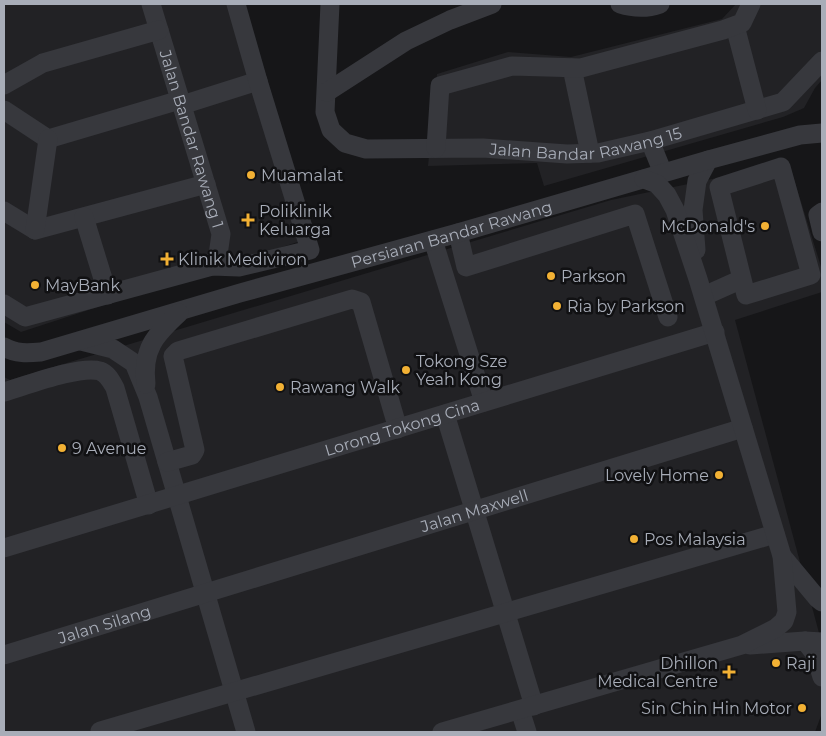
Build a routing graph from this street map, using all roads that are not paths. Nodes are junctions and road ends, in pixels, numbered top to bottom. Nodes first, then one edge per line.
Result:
1 (151, 4) edge
2 (236, 4) edge
3 (330, 4) edge
4 (456, 4) edge
5 (492, 4) edge
6 (620, 4) edge
7 (660, 4) edge
8 (751, 4) edge
9 (735, 26) junction
10 (159, 30) junction
11 (428, 31) junction
12 (822, 61) edge
13 (572, 68) junction
14 (258, 80) junction
15 (4, 85) edge
16 (326, 92) junction
17 (181, 103) junction
18 (4, 110) edge
19 (757, 110) junction
20 (822, 133) edge
21 (48, 139) junction
22 (650, 141) junction
23 (436, 148) junction
24 (590, 153) junction
25 (708, 160) junction
26 (663, 173) junction
27 (644, 179) junction
28 (206, 184) junction
29 (4, 211) edge
30 (822, 212) edge
31 (84, 217) junction
32 (35, 230) junction
33 (822, 232) edge
34 (458, 233) junction
35 (433, 240) junction
36 (212, 266) junction
37 (742, 279) junction
38 (701, 288) junction
39 (240, 293) junction
40 (108, 295) junction
41 (4, 304) edge
42 (180, 312) junction
43 (668, 317) dead end
44 (715, 332) junction
45 (81, 341) junction
46 (4, 347) edge
47 (4, 392) edge
48 (148, 397) junction
49 (484, 402) junction
50 (446, 414) junction
51 (743, 428) junction
52 (398, 429) junction
53 (167, 462) junction
54 (177, 496) junction
55 (149, 504) junction
56 (475, 510) junction
57 (775, 534) junction
58 (4, 548) edge
59 (782, 556) junction
60 (205, 592) junction
61 (822, 602) edge
62 (506, 612) junction
63 (814, 642) edge
64 (742, 645) junction
65 (4, 655) edge
66 (822, 678) edge
67 (234, 691) junction
68 (527, 708) junction
69 (100, 731) dead end
70 (246, 732) edge
71 (442, 732) edge
72 (527, 732) edge

1 - 10 street, Jalan Bandar Rawang 1
2 - 14 street
3 - 16 street
4 - 11 street
5 - 11 street
6 - 7 street
8 - 9 street
9 - 13 street
9 - 19 street
10 - 15 street
10 - 17 street, Jalan Bandar Rawang 1
11 - 16 street
12 - 19 street, Jalan Bandar Rawang 15
13 - 23 street
13 - 24 street
14 - 17 street
14 - 36 street
16 - 23 street, Jalan Bandar Rawang 15
17 - 21 street
17 - 28 street, Jalan Bandar Rawang 1
18 - 21 street
19 - 22 street, Jalan Bandar Rawang 15
20 - 25 street, Persiaran Bandar Rawang
21 - 32 street
22 - 24 street, Jalan Bandar Rawang 15
22 - 26 street
23 - 24 street, Jalan Bandar Rawang 15
25 - 26 street, Persiaran Bandar Rawang
25 - 38 street
26 - 27 street, Persiaran Bandar Rawang
27 - 34 street, Persiaran Bandar Rawang
27 - 38 street
28 - 31 street
28 - 36 street, Jalan Bandar Rawang 1
29 - 32 street
30 - 33 street
31 - 32 street
31 - 40 street
34 - 35 street, Persiaran Bandar Rawang
34 - 43 street
35 - 39 street, Persiaran Bandar Rawang
35 - 49 street
36 - 39 street
36 - 40 street
37 - 37 street
37 - 38 street
38 - 44 street
39 - 42 street, Persiaran Bandar Rawang
40 - 41 street
42 - 45 street, Persiaran Bandar Rawang
42 - 48 street
44 - 49 street, Lorong Tokong Cina
44 - 51 street
45 - 46 street, Persiaran Bandar Rawang
45 - 48 street
47 - 55 street
48 - 53 street
49 - 50 street, Lorong Tokong Cina
50 - 52 street, Lorong Tokong Cina
50 - 56 street
51 - 56 street, Jalan Maxwell
51 - 57 street
52 - 53 street
52 - 54 street, Lorong Tokong Cina
53 - 54 street
54 - 55 street, Lorong Tokong Cina
54 - 60 street
55 - 58 street, Lorong Tokong Cina
56 - 60 street, Jalan Maxwell
56 - 62 street
57 - 59 street
57 - 62 street
59 - 61 street
59 - 64 street
60 - 65 street, Jalan Silang
60 - 67 street
62 - 67 street
62 - 68 street
63 - 64 street
63 - 66 street
64 - 68 street
67 - 69 street
67 - 70 street
68 - 71 street
68 - 72 street

